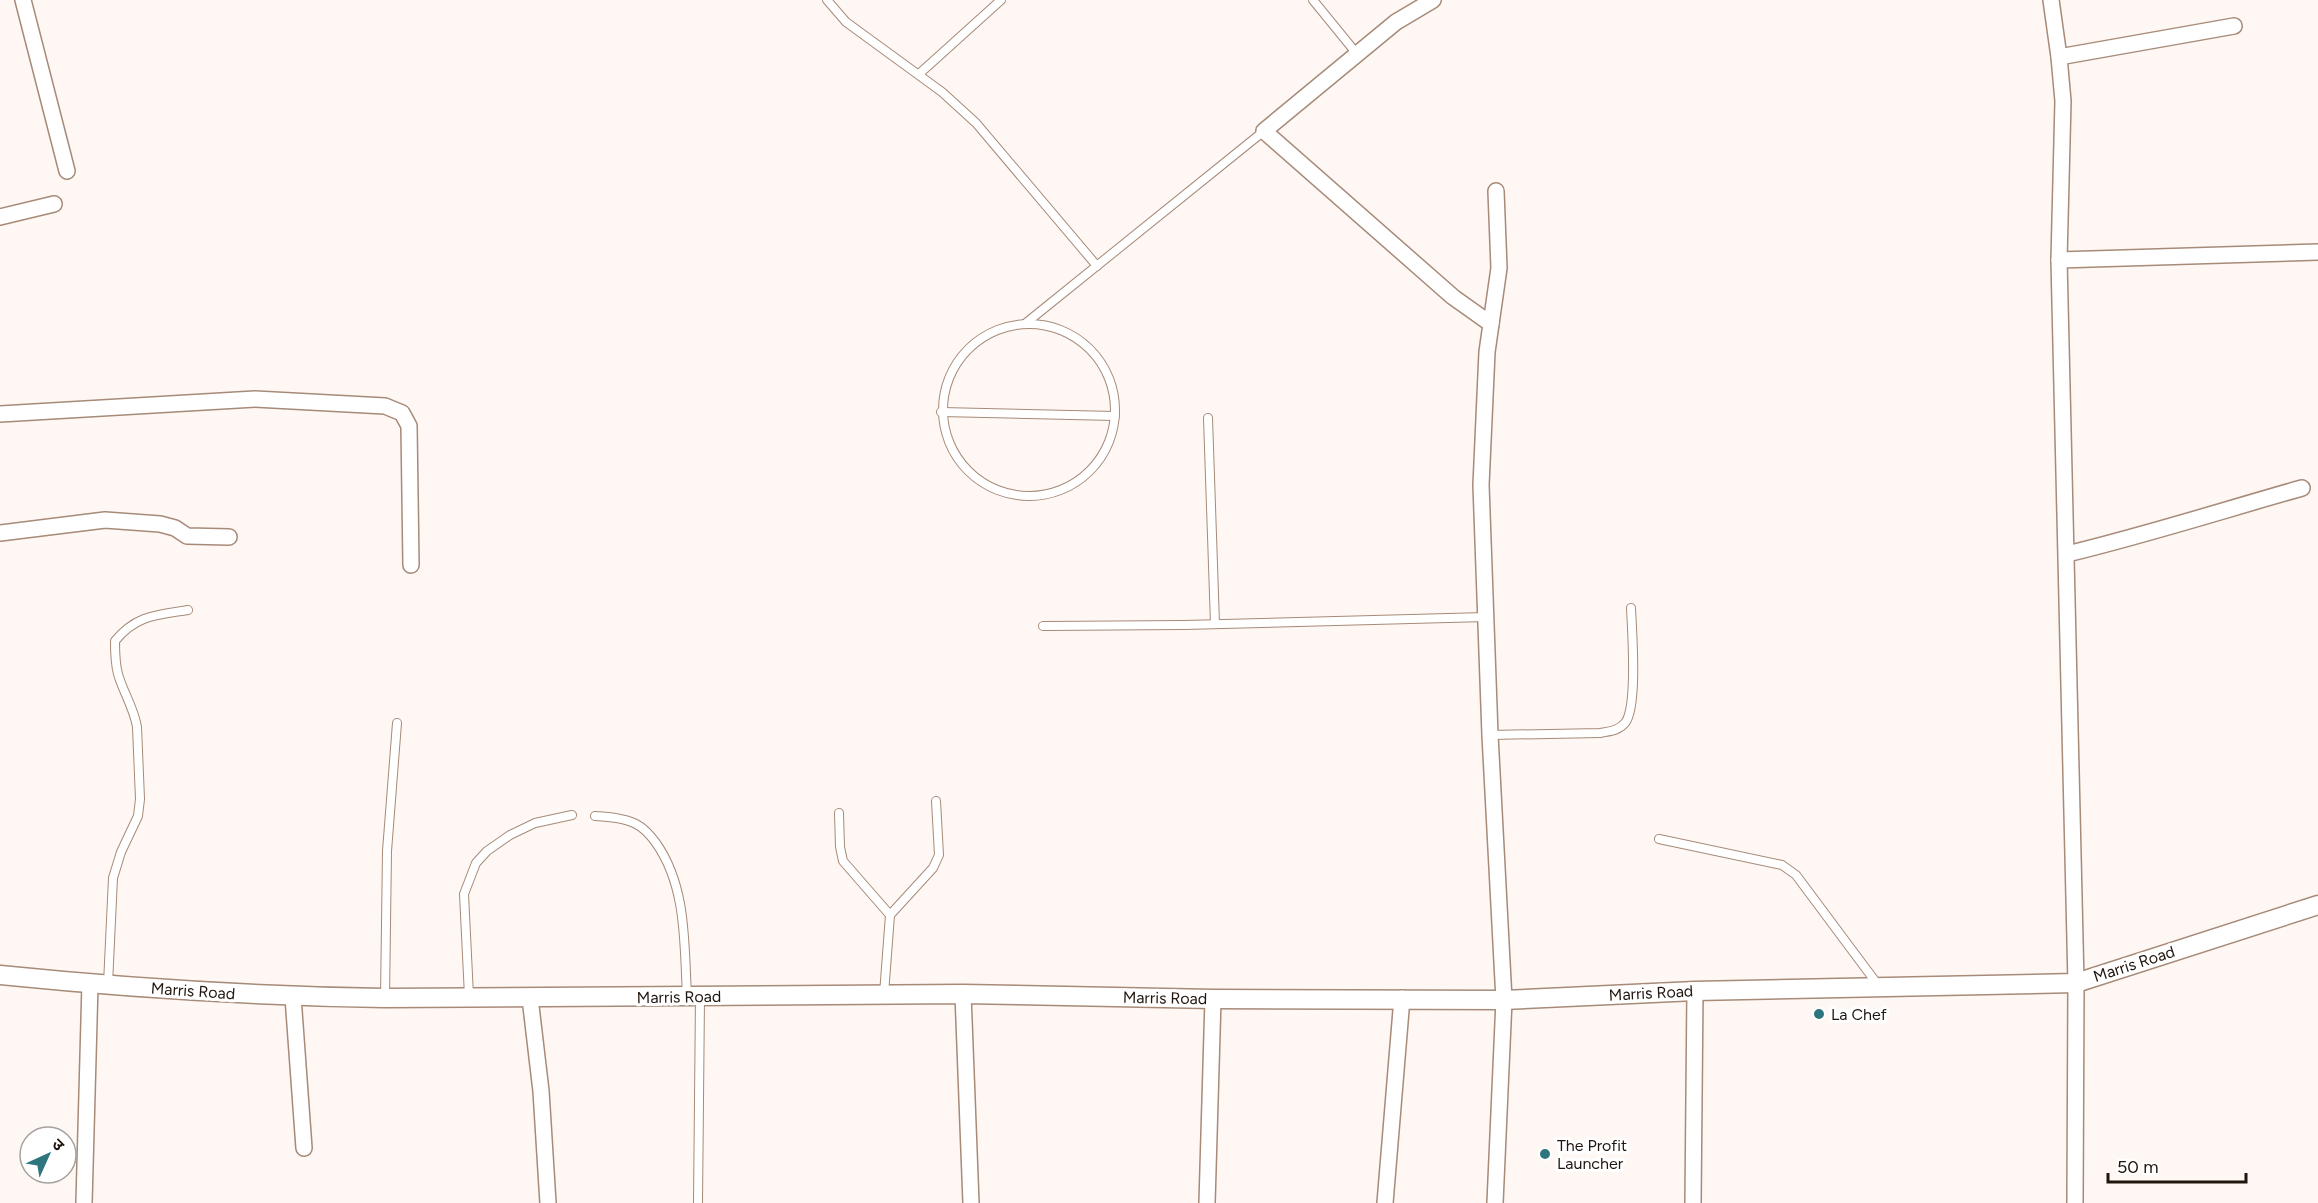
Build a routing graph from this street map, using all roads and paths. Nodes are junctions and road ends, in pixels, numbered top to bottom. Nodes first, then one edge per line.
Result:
1 (23, 0) edge
2 (827, 0) edge
3 (1001, 0) edge
4 (1313, 0) edge
5 (2051, 0) edge
6 (1426, 2) edge
7 (2234, 26) dead end
8 (1357, 54) junction
9 (2059, 57) junction
10 (919, 74) junction
11 (1264, 131) junction
12 (67, 171) dead end
13 (1496, 191) dead end
14 (54, 204) dead end
15 (0, 217) edge
16 (2318, 252) edge
17 (2059, 260) junction
18 (1097, 266) junction
19 (1026, 323) junction
20 (1491, 324) junction
21 (941, 412) junction
22 (0, 414) edge
23 (1114, 416) junction
24 (1209, 418) dead end
25 (2302, 488) dead end
26 (0, 532) edge
27 (229, 537) dead end
28 (2067, 554) junction
29 (411, 565) dead end
30 (1631, 608) dead end
31 (188, 610) dead end
32 (1486, 616) junction
33 (1215, 624) junction
34 (1043, 626) dead end
35 (397, 723) dead end
36 (1490, 735) junction
37 (936, 801) dead end
38 (839, 813) dead end
39 (572, 815) dead end
40 (596, 816) dead end
41 (1659, 839) dead end
42 (2318, 905) edge
43 (891, 915) junction
44 (0, 975) edge
45 (2076, 983) junction
46 (99, 985) junction
47 (1879, 987) junction
48 (1695, 991) junction
49 (884, 994) junction
50 (963, 994) junction
51 (469, 996) junction
52 (294, 997) junction
53 (694, 997) junction
54 (385, 998) junction
55 (530, 998) junction
56 (1402, 998) junction
57 (1213, 999) junction
58 (1504, 1000) junction
59 (303, 1148) dead end
60 (84, 1203) edge
61 (548, 1203) edge
62 (698, 1203) edge
63 (971, 1203) edge
64 (1207, 1203) edge
65 (1385, 1203) edge
66 (1495, 1203) edge
67 (1693, 1203) edge
68 (2075, 1203) edge

1 - 12 street
2 - 10 lane
3 - 10 lane
4 - 8 lane
5 - 9 street
6 - 8 street
7 - 9 street
8 - 11 street
9 - 17 street
10 - 18 lane
11 - 18 lane
11 - 20 street
13 - 20 street
14 - 15 street
16 - 17 street
17 - 28 street
18 - 19 lane
19 - 21 lane
19 - 23 lane
20 - 32 street
21 - 23 lane
21 - 23 lane
22 - 29 street
24 - 33 lane
25 - 28 street
26 - 27 street
28 - 45 street
30 - 36 lane
31 - 46 lane
32 - 33 lane
32 - 36 street
33 - 34 lane
35 - 54 lane
36 - 58 street
37 - 43 lane
38 - 43 lane
39 - 51 lane
40 - 53 lane
41 - 47 lane
42 - 45 street, Marris Road
43 - 49 lane
44 - 46 street, Marris Road
45 - 47 street, Marris Road
45 - 68 street
46 - 52 street, Marris Road
46 - 60 street
47 - 48 street, Marris Road
48 - 58 street, Marris Road
48 - 67 street
49 - 50 street, Marris Road
49 - 53 street, Marris Road
50 - 57 street, Marris Road
50 - 63 street
51 - 54 street, Marris Road
51 - 55 street, Marris Road
52 - 54 street, Marris Road
52 - 59 street
53 - 55 street, Marris Road
53 - 62 lane
55 - 61 street
56 - 57 street, Marris Road
56 - 58 street, Marris Road
56 - 65 street
57 - 64 street
58 - 66 street

